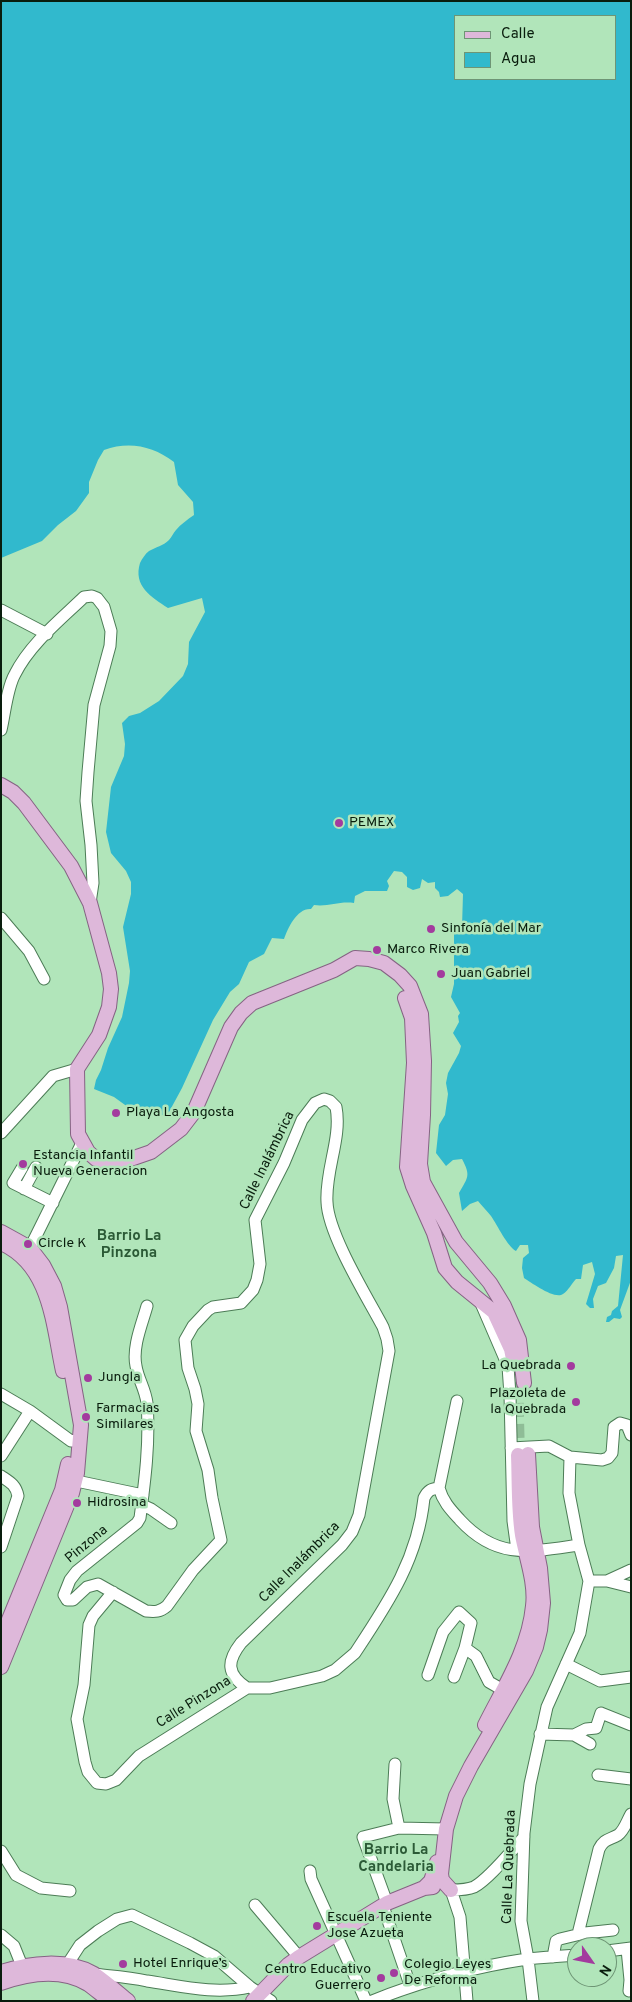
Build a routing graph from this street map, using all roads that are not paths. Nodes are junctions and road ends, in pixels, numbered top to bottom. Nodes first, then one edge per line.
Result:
1 (1, 610) edge
2 (47, 634) junction
3 (1, 730) edge
4 (1, 785) edge
5 (90, 902) junction
6 (1, 918) edge
7 (334, 970) junction
8 (44, 979) dead end
9 (77, 1069) junction
10 (1, 1133) edge
11 (82, 1144) junction
12 (36, 1166) dead end
13 (22, 1168) dead end
14 (24, 1189) junction
15 (53, 1203) junction
16 (1, 1232) edge
17 (1, 1243) edge
18 (30, 1248) junction
19 (478, 1297) junction
20 (147, 1306) dead end
21 (1, 1394) edge
22 (457, 1400) dead end
23 (30, 1411) junction
24 (631, 1435) edge
25 (76, 1440) junction
26 (523, 1451) junction
27 (1, 1456) edge
28 (570, 1457) junction
29 (1, 1476) edge
30 (70, 1480) junction
31 (439, 1488) junction
32 (142, 1500) junction
33 (171, 1523) dead end
34 (579, 1545) junction
35 (1, 1547) edge
36 (530, 1551) junction
37 (631, 1570) edge
38 (589, 1581) junction
39 (607, 1581) junction
40 (631, 1587) edge
41 (113, 1592) junction
42 (1, 1639) edge
43 (465, 1648) junction
44 (566, 1664) junction
45 (1, 1667) edge
46 (428, 1675) dead end
47 (454, 1677) dead end
48 (631, 1677) edge
49 (247, 1688) junction
50 (503, 1690) junction
51 (631, 1725) edge
52 (540, 1734) junction
53 (574, 1735) junction
54 (590, 1744) dead end
55 (395, 1764) dead end
56 (598, 1775) dead end
57 (629, 1779) edge
58 (631, 1814) edge
59 (399, 1828) junction
60 (444, 1828) junction
61 (626, 1830) edge
62 (524, 1837) junction
63 (1, 1851) edge
64 (438, 1867) junction
65 (310, 1870) dead end
66 (424, 1888) junction
67 (451, 1890) junction
68 (70, 1891) dead end
69 (255, 1905) dead end
70 (385, 1905) junction
71 (613, 1930) dead end
72 (337, 1934) junction
73 (578, 1934) junction
74 (1, 1935) edge
75 (629, 1949) edge
76 (567, 1955) edge
77 (299, 1957) junction
78 (553, 1957) junction
79 (528, 1959) junction
80 (67, 1965) junction
81 (22, 1966) junction
82 (1, 1972) edge
83 (465, 1972) junction
84 (92, 1973) junction
85 (1, 1983) edge
86 (410, 1985) junction
87 (629, 1991) dead end
88 (259, 1995) edge
89 (110, 2001) edge
90 (128, 2001) edge
91 (366, 2001) edge
92 (372, 2001) edge
93 (467, 2001) edge
94 (533, 2001) edge

1 - 2 street
2 - 3 street
2 - 5 street
4 - 5 main road
5 - 9 main road
6 - 8 street
7 - 11 main road
7 - 19 main road
7 - 19 main road
9 - 10 street
9 - 11 main road
11 - 15 street
12 - 14 street
13 - 14 street
14 - 15 street
15 - 18 street
16 - 18 main road
17 - 25 main road
18 - 25 main road
19 - 26 street
20 - 32 street
21 - 23 street
22 - 31 street
23 - 25 street
23 - 27 street
24 - 28 street
25 - 30 main road
26 - 28 street
26 - 36 main road
26 - 36 street
28 - 34 street, Calle La Quebrada
29 - 35 street
30 - 32 street
30 - 42 main road
30 - 45 main road
31 - 36 street
31 - 49 street, Calle Pinzona
32 - 33 street
32 - 41 street, Pinzona
34 - 36 street
34 - 38 street, Calle La Quebrada
36 - 50 main road
36 - 60 main road
37 - 39 street
38 - 39 street
38 - 44 street, Calle La Quebrada
39 - 40 street
41 - 49 street, Calle Pinzona
41 - 49 street, Calle Inalámbrica
43 - 46 street
43 - 47 street
43 - 50 street
44 - 48 street
44 - 52 street, Calle La Quebrada
50 - 60 main road
51 - 53 street
52 - 53 street
52 - 62 street, Calle La Quebrada
53 - 54 street
55 - 59 street
56 - 57 street
58 - 61 street
59 - 60 street
59 - 70 street
60 - 64 main road
61 - 73 street
62 - 67 street
62 - 79 street, Calle La Quebrada
63 - 68 street
64 - 66 main road
64 - 67 main road
65 - 72 street
66 - 67 main road
66 - 70 main road
67 - 83 street
69 - 77 street
70 - 72 main road
70 - 86 street
71 - 73 street
72 - 77 main road
72 - 91 street
73 - 78 street
74 - 81 street
75 - 87 street
76 - 78 street
77 - 88 main road
78 - 79 street
79 - 83 street
79 - 94 street, Calle La Quebrada
80 - 81 main road
80 - 84 main road
80 - 88 street
81 - 82 main road
83 - 86 street
83 - 93 street
84 - 88 street
84 - 90 main road
85 - 89 main road
86 - 92 street

